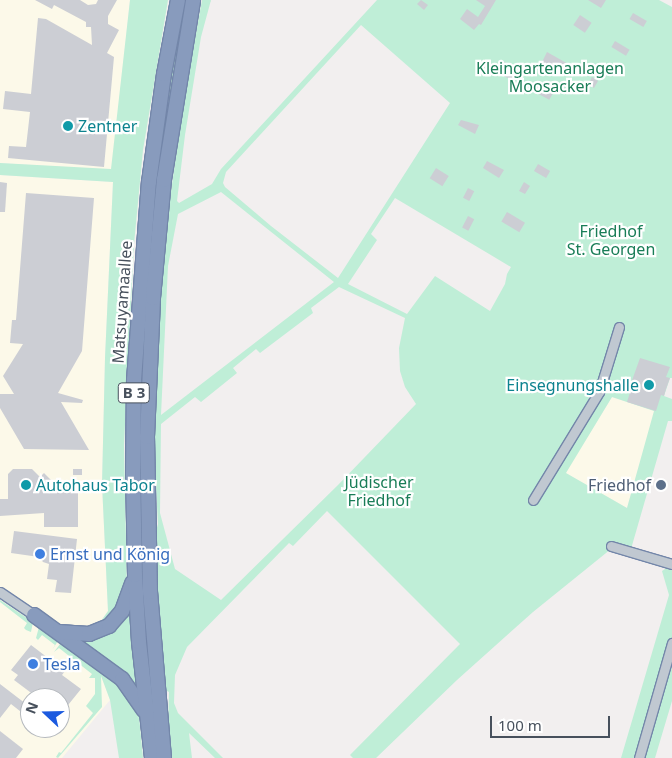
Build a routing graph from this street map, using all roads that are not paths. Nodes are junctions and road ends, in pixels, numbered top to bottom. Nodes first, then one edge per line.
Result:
1 (178, 0) edge
2 (192, 0) edge
3 (620, 327) dead end
4 (533, 500) dead end
5 (611, 546) dead end
6 (672, 564) edge
7 (135, 575) junction
8 (0, 592) edge
9 (34, 615) joint
10 (59, 632) junction
11 (672, 643) edge
12 (147, 715) junction
13 (152, 758) edge
14 (164, 758) edge
15 (639, 758) edge

1 - 7 highway, Matsuyamaallee / B 3
2 - 14 highway, Matsuyamaallee / B 3
3 - 4 street
5 - 6 street
7 - 10 highway
7 - 12 highway, Matsuyamaallee / B 3
8 - 9 street
9 - 10 highway
10 - 12 highway
11 - 15 street
12 - 13 highway, Matsuyamaallee / B 3

